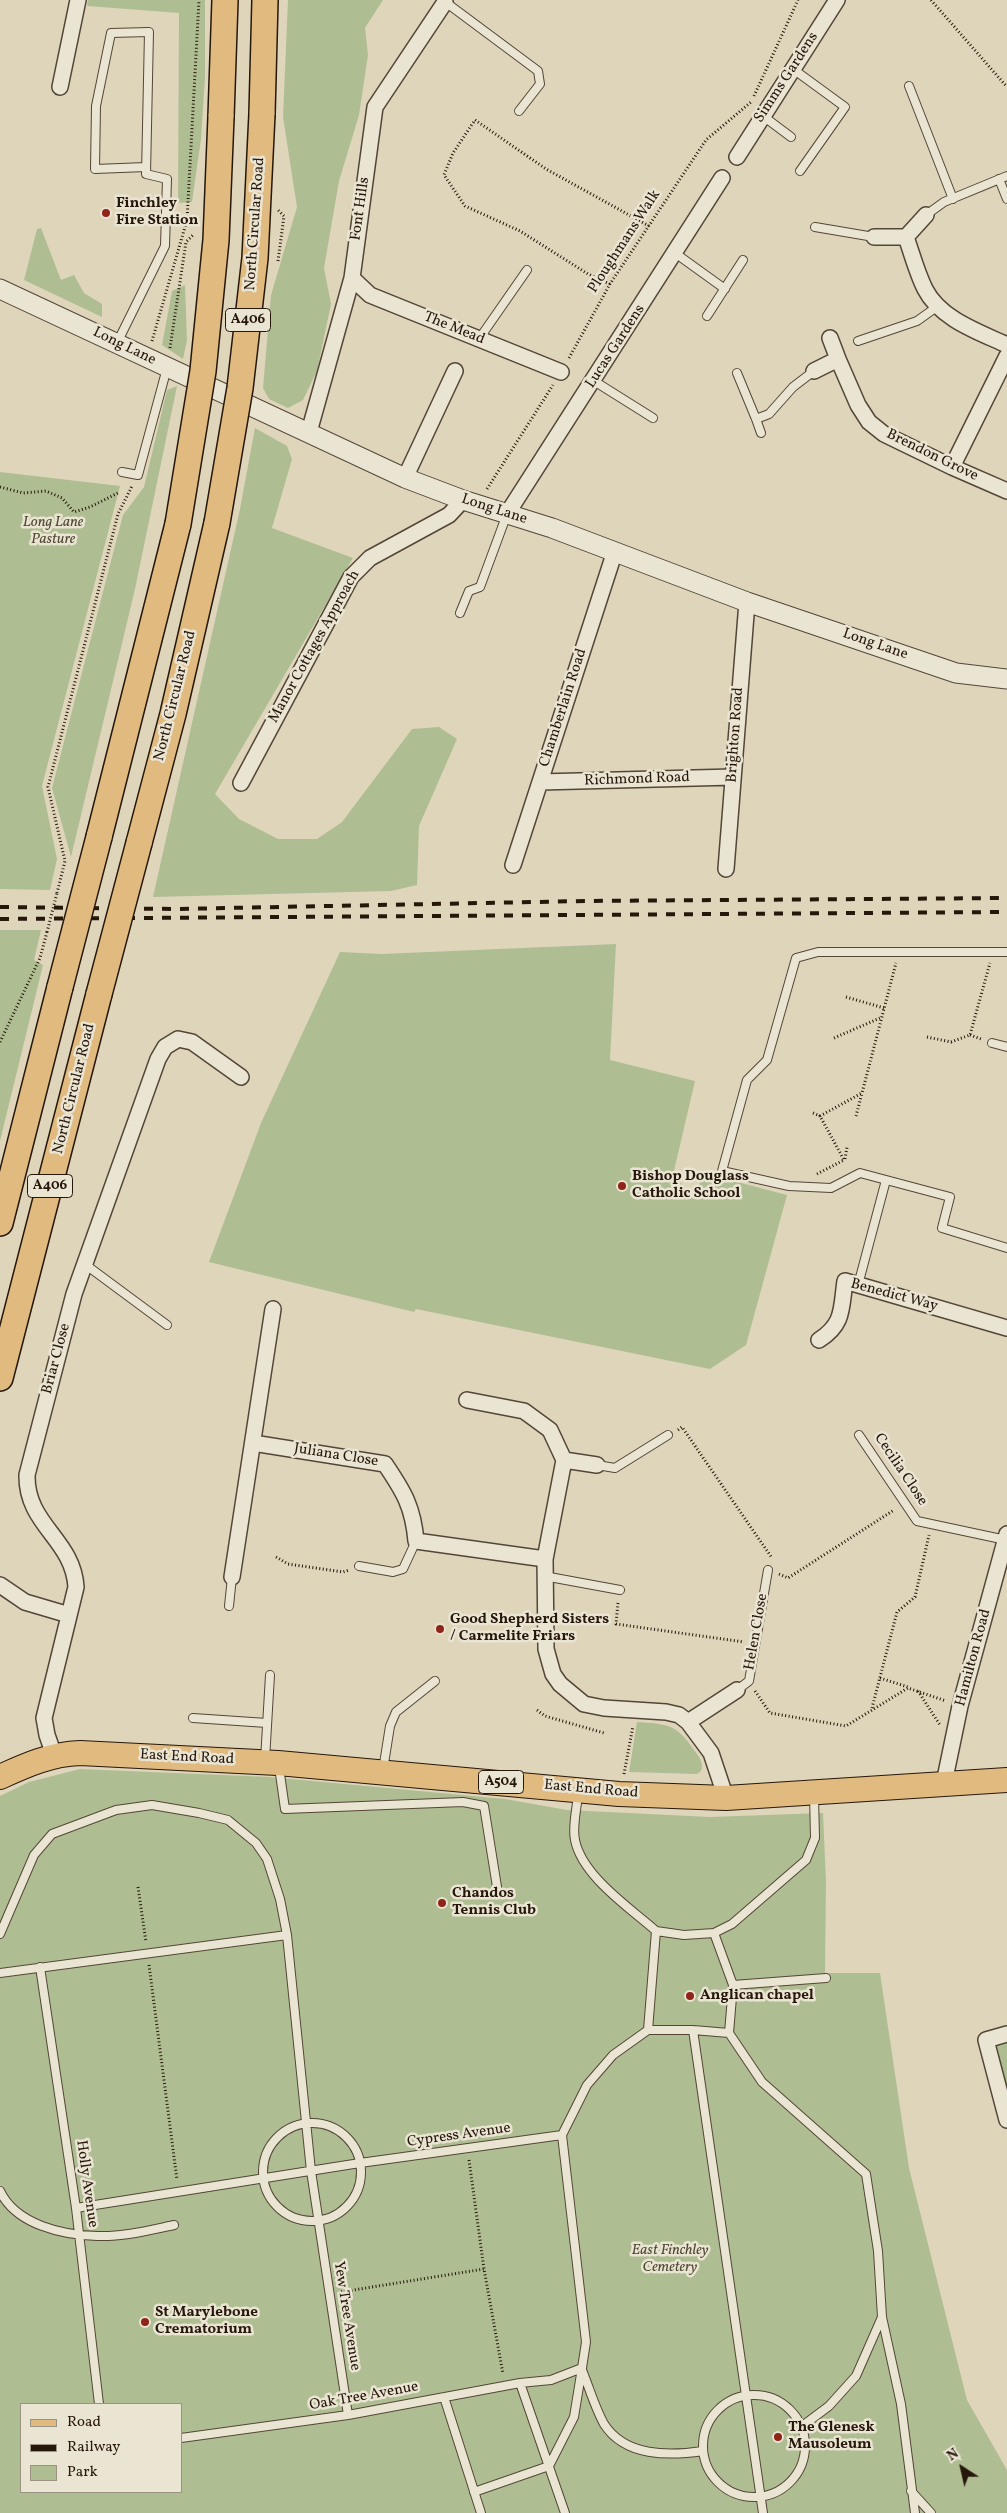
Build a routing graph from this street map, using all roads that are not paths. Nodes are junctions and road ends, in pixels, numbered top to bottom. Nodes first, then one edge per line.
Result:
1 (78, 0) edge
2 (225, 0) edge
3 (265, 0) edge
4 (837, 0) edge
5 (443, 1) edge
6 (793, 69) junction
7 (909, 86) dead end
8 (60, 87) dead end
9 (519, 111) dead end
10 (763, 116) junction
11 (791, 137) dead end
12 (737, 157) dead end
13 (146, 167) junction
14 (800, 171) dead end
15 (1007, 176) edge
16 (722, 178) dead end
17 (999, 179) junction
18 (953, 198) junction
19 (1007, 199) edge
20 (926, 215) joint
21 (816, 226) dead end
22 (874, 237) joint
23 (906, 237) junction
24 (675, 253) junction
25 (743, 260) dead end
26 (527, 270) dead end
27 (352, 278) junction
28 (0, 289) edge
29 (725, 289) junction
30 (938, 306) junction
31 (707, 316) dead end
32 (830, 338) dead end
33 (479, 339) junction
34 (858, 341) dead end
35 (117, 343) junction
36 (1007, 345) edge
37 (838, 359) junction
38 (1005, 364) edge
39 (168, 368) junction
40 (455, 370) dead end
41 (814, 371) joint
42 (561, 372) road end
43 (737, 373) dead end
44 (594, 381) junction
45 (654, 418) dead end
46 (756, 419) junction
47 (309, 432) junction
48 (761, 433) dead end
49 (952, 467) junction
50 (122, 472) dead end
51 (405, 478) junction
52 (1007, 491) edge
53 (470, 502) junction
54 (507, 514) junction
55 (615, 551) junction
56 (746, 602) junction
57 (460, 613) dead end
58 (1007, 679) edge
59 (733, 777) junction
60 (540, 782) junction
61 (241, 784) dead end
62 (513, 865) dead end
63 (726, 869) dead end
64 (1007, 952) edge
65 (992, 1043) dead end
66 (1007, 1047) edge
67 (240, 1077) dead end
68 (886, 1180) junction
69 (0, 1223) edge
70 (1007, 1248) edge
71 (86, 1265) junction
72 (858, 1285) junction
73 (273, 1309) dead end
74 (167, 1326) dead end
75 (1007, 1328) edge
76 (819, 1340) dead end
77 (0, 1378) edge
78 (467, 1400) dead end
79 (668, 1435) road end
80 (859, 1435) dead end
81 (253, 1443) junction
82 (564, 1460) junction
83 (597, 1465) joint
84 (1006, 1537) edge
85 (416, 1542) junction
86 (545, 1559) junction
87 (359, 1566) road end
88 (768, 1570) road end
89 (544, 1576) junction
90 (232, 1577) joint
91 (0, 1585) edge
92 (620, 1590) road end
93 (229, 1606) dead end
94 (69, 1615) junction
95 (270, 1675) dead end
96 (435, 1680) dead end
97 (743, 1685) joint
98 (193, 1718) dead end
99 (688, 1722) junction
100 (267, 1723) junction
101 (54, 1756) junction
102 (271, 1762) junction
103 (383, 1770) junction
104 (0, 1778) edge
105 (1007, 1780) edge
106 (944, 1783) junction
107 (578, 1789) junction
108 (814, 1793) junction
109 (726, 1798) junction
110 (498, 1892) dead end
111 (656, 1931) junction
112 (714, 1933) junction
113 (0, 1934) edge
114 (287, 1935) junction
115 (40, 1967) junction
116 (0, 1973) edge
117 (826, 1978) dead end
118 (733, 1984) junction
119 (648, 2030) junction
120 (693, 2030) junction
121 (729, 2034) junction
122 (1007, 2034) edge
123 (1007, 2120) edge
124 (306, 2123) junction
125 (562, 2135) junction
126 (360, 2163) junction
127 (312, 2171) junction
128 (264, 2180) junction
129 (0, 2191) edge
130 (76, 2208) junction
131 (318, 2220) junction
132 (174, 2225) dead end
133 (79, 2234) junction
134 (882, 2317) junction
135 (582, 2368) junction
136 (520, 2383) junction
137 (746, 2396) junction
138 (444, 2397) junction
139 (99, 2403) edge
140 (348, 2415) junction
141 (801, 2427) junction
142 (182, 2438) edge
143 (703, 2451) junction
144 (549, 2466) junction
145 (911, 2491) junction
146 (474, 2492) junction
147 (761, 2497) junction
148 (481, 2513) edge
149 (564, 2513) edge
150 (763, 2513) edge
151 (915, 2513) edge
152 (931, 2513) edge

1 - 8 street
2 - 69 highway, A406, bridge
3 - 77 highway, North Circular Road / A406, bridge
4 - 6 street, Simms Gardens
5 - 9 lane
5 - 27 street, Font Hills
6 - 10 street, Simms Gardens
6 - 14 lane
7 - 18 lane
10 - 11 lane
10 - 12 street, Simms Gardens
13 - 13 lane
13 - 35 lane
15 - 17 lane
16 - 24 street, Lucas Gardens
17 - 18 lane
17 - 19 lane
18 - 20 lane
20 - 23 street
21 - 22 lane
22 - 23 street
23 - 30 street
24 - 29 lane
24 - 44 street, Lucas Gardens
25 - 29 lane
26 - 33 lane
27 - 33 street, The Mead
27 - 47 street, Font Hills
28 - 35 street, Long Lane
29 - 31 lane
30 - 34 lane
30 - 36 street
32 - 37 street, Brendon Grove
33 - 42 street, The Mead
35 - 39 street, Long Lane
37 - 41 street
37 - 49 street, Brendon Grove
38 - 49 street
39 - 47 street, Long Lane
39 - 50 lane
40 - 51 street
41 - 46 lane
43 - 46 lane
44 - 45 lane
44 - 54 street, Lucas Gardens
46 - 48 lane
47 - 51 street, Long Lane
49 - 52 street, Brendon Grove
51 - 53 street, Long Lane
53 - 54 street, Long Lane
53 - 61 street, Manor Cottages Approach
54 - 55 street, Long Lane
54 - 57 lane
55 - 56 street, Long Lane
55 - 60 street, Chamberlain Road
56 - 58 street, Long Lane
56 - 59 street, Brighton Road
59 - 60 street, Richmond Road
59 - 63 street, Brighton Road
60 - 62 street, Chamberlain Road
64 - 68 lane
65 - 66 lane
67 - 71 street, Briar Close
68 - 70 lane
68 - 72 lane
71 - 74 lane
71 - 94 street, Briar Close
72 - 75 street, Benedict Way
72 - 76 street, Benedict Way
73 - 81 street
78 - 82 street
79 - 83 lane
80 - 84 lane, Cecilia Close
81 - 85 street, Juliana Close
81 - 90 street
82 - 83 street
82 - 86 street
84 - 106 street, Hamilton Road
85 - 86 street
85 - 87 lane
86 - 89 street
88 - 97 lane, Helen Close
89 - 92 lane
89 - 99 street
90 - 93 lane
91 - 94 street
94 - 101 street, Briar Close
95 - 100 lane
96 - 103 lane
97 - 99 street, Helen Close
98 - 100 lane
99 - 109 street
100 - 102 lane
101 - 102 main road, East End Road / A504
101 - 104 main road, East End Road / A504
102 - 103 main road, East End Road / A504
102 - 110 lane
103 - 107 main road, East End Road / A504
105 - 106 main road, East End Road / A504
106 - 108 main road, East End Road / A504
107 - 109 main road, East End Road / A504
107 - 111 lane
108 - 109 main road, East End Road / A504
108 - 112 lane
111 - 112 lane
111 - 119 lane
112 - 118 lane
113 - 114 lane
114 - 115 lane
114 - 124 lane
115 - 116 lane
115 - 130 lane, Holly Avenue
117 - 118 lane
118 - 121 lane
119 - 120 lane
119 - 125 lane
120 - 121 lane
120 - 137 lane
121 - 134 lane
122 - 123 street
124 - 126 lane
124 - 127 lane, Yew Tree Avenue
124 - 128 lane
125 - 126 lane, Cypress Avenue
125 - 135 lane
126 - 127 lane, Cypress Avenue
126 - 131 lane
127 - 128 lane, Cypress Avenue
127 - 131 lane, Yew Tree Avenue
128 - 130 lane
128 - 131 lane
129 - 133 lane
130 - 133 lane, Holly Avenue
131 - 140 lane, Yew Tree Avenue
132 - 133 lane
133 - 139 lane, Holly Avenue
134 - 141 lane
134 - 145 lane
135 - 136 lane, Oak Tree Avenue
135 - 143 lane
135 - 144 lane
136 - 138 lane, Oak Tree Avenue
136 - 144 lane
137 - 141 lane
137 - 143 lane
137 - 147 lane
138 - 140 lane, Oak Tree Avenue
138 - 146 lane
140 - 142 lane, Oak Tree Avenue
141 - 147 lane
143 - 147 lane
144 - 146 lane
144 - 149 lane
145 - 151 lane
145 - 152 lane
146 - 148 lane
147 - 150 lane

